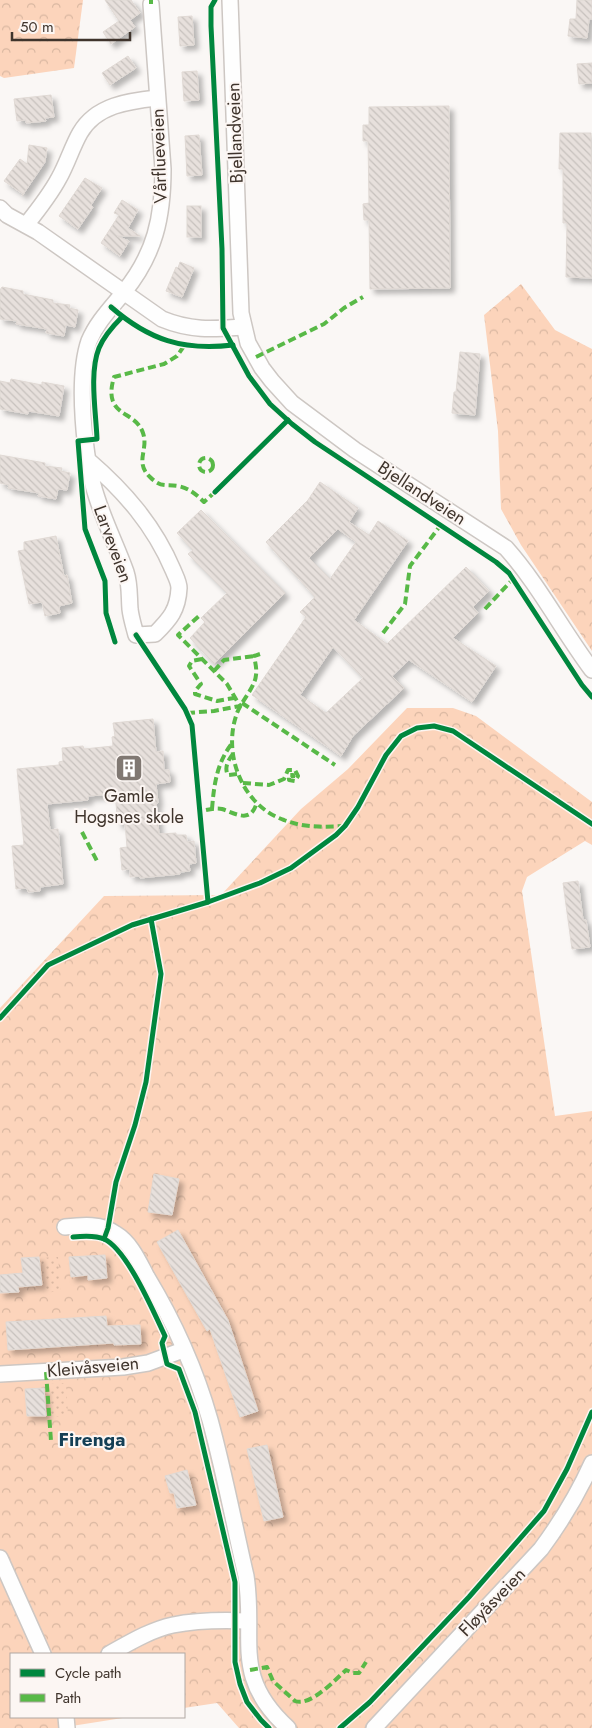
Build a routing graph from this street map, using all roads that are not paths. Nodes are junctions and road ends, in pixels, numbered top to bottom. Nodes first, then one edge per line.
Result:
1 (230, 0) edge
2 (151, 4) dead end
3 (157, 98) junction
4 (2, 215) edge
5 (26, 225) junction
6 (123, 293) junction
7 (243, 327) junction
8 (88, 460) junction
9 (592, 670) edge
10 (65, 1227) dead end
11 (183, 1350) junction
12 (0, 1374) edge
13 (592, 1463) edge
14 (0, 1558) edge
15 (247, 1621) junction
16 (43, 1653) edge
17 (111, 1653) edge
18 (288, 1728) edge
19 (374, 1728) edge

1 - 7 street, Bjellandveien
2 - 3 street, Vårflueveien
3 - 5 street, Vårflueveien
3 - 6 street, Vårflueveien
4 - 5 street
5 - 6 street
6 - 7 street
6 - 8 street, Larveveien
7 - 9 street, Bjellandveien
8 - 8 street, Larveveien
10 - 11 street
11 - 12 street, Kleivåsveien
11 - 15 street
13 - 19 street, Fløyåsveien
14 - 16 street
15 - 17 street
15 - 18 street

